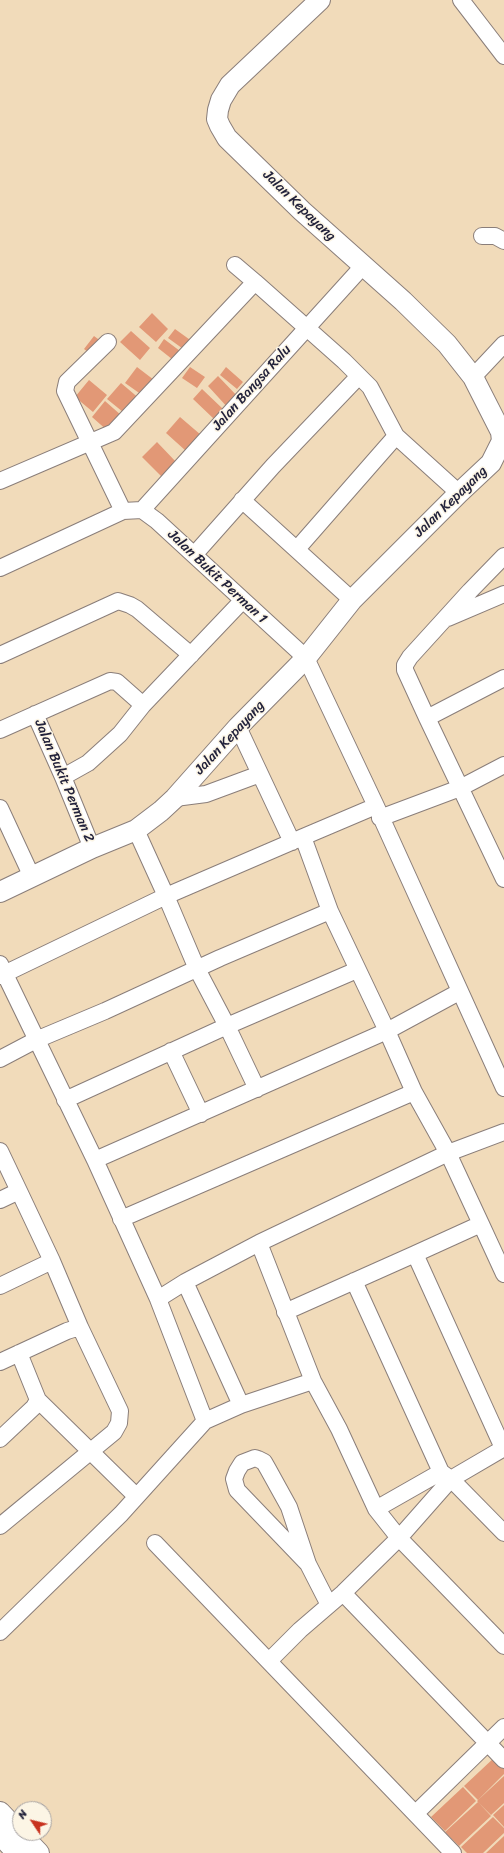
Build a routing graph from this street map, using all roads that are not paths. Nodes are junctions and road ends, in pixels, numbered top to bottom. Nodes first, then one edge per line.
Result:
1 (320, 0) edge
2 (461, 0) edge
3 (504, 56) edge
4 (482, 236) dead end
5 (504, 241) edge
6 (235, 265) dead end
7 (363, 266) junction
8 (255, 282) junction
9 (306, 329) junction
10 (108, 342) dead end
11 (504, 344) edge
12 (359, 376) junction
13 (473, 377) junction
14 (396, 436) junction
15 (503, 443) edge
16 (90, 444) junction
17 (0, 481) edge
18 (459, 492) junction
19 (242, 500) junction
20 (142, 510) junction
21 (123, 511) junction
22 (297, 549) junction
23 (194, 555) junction
24 (504, 556) edge
25 (1, 565) edge
26 (504, 594) edge
27 (243, 600) junction
28 (352, 600) junction
29 (444, 619) junction
30 (0, 655) edge
31 (191, 655) junction
32 (306, 658) junction
33 (504, 678) edge
34 (143, 705) junction
35 (35, 714) junction
36 (427, 718) junction
37 (238, 727) junction
38 (0, 730) edge
39 (504, 765) edge
40 (260, 774) junction
41 (63, 777) junction
42 (460, 788) junction
43 (175, 798) junction
44 (0, 808) edge
45 (378, 812) junction
46 (136, 830) junction
47 (298, 839) junction
48 (92, 848) junction
49 (32, 878) junction
50 (504, 879) edge
51 (0, 892) edge
52 (166, 896) junction
53 (330, 911) junction
54 (197, 969) junction
55 (357, 970) junction
56 (2, 971) edge
57 (459, 992) junction
58 (228, 1026) junction
59 (387, 1031) junction
60 (36, 1040) junction
61 (171, 1051) junction
62 (0, 1059) edge
63 (504, 1088) edge
64 (257, 1089) junction
65 (414, 1092) junction
66 (65, 1100) junction
67 (201, 1114) junction
68 (504, 1132) edge
69 (0, 1152) edge
70 (448, 1154) junction
71 (95, 1160) junction
72 (19, 1190) junction
73 (0, 1200) edge
74 (121, 1219) junction
75 (480, 1224) junction
76 (259, 1243) junction
77 (415, 1254) junction
78 (52, 1261) junction
79 (504, 1274) edge
80 (354, 1281) junction
81 (185, 1282) junction
82 (0, 1286) edge
83 (158, 1300) junction
84 (285, 1312) junction
85 (80, 1327) junction
86 (19, 1354) junction
87 (0, 1362) edge
88 (313, 1381) junction
89 (38, 1400) junction
90 (241, 1405) junction
91 (205, 1421) junction
92 (0, 1440) edge
93 (504, 1448) edge
94 (90, 1452) junction
95 (446, 1476) junction
96 (136, 1496) junction
97 (376, 1509) junction
98 (0, 1526) edge
99 (504, 1533) edge
100 (399, 1538) junction
101 (155, 1542) dead end
102 (308, 1564) junction
103 (343, 1593) junction
104 (329, 1605) junction
105 (0, 1632) edge
106 (504, 1646) edge
107 (269, 1661) junction
108 (504, 1727) edge
109 (488, 1743) junction
110 (504, 1760) edge
111 (0, 1812) edge
112 (416, 1814) junction
113 (12, 1825) edge
114 (0, 1835) edge
115 (28, 1841) edge
116 (17, 1853) edge
117 (39, 1853) edge
118 (453, 1853) edge

1 - 7 street, Jalan Kepayang
2 - 3 street
4 - 5 street
6 - 8 street
7 - 9 street, Jalan Bangsa Ralu
7 - 13 street, Jalan Kepayang
8 - 9 street
8 - 16 street
9 - 12 street
9 - 20 street, Jalan Bangsa Ralu
10 - 16 street
11 - 13 street
12 - 14 street
12 - 19 street
13 - 15 street, Jalan Kepayang
14 - 18 street
14 - 22 street
15 - 18 street, Jalan Kepayang
16 - 17 street
16 - 21 street
18 - 28 street, Jalan Kepayang
19 - 22 street
19 - 23 street
20 - 21 street
20 - 23 street, Jalan Bukit Perman 1
21 - 25 street
22 - 28 street
23 - 27 street, Jalan Bukit Perman 1
24 - 29 street
26 - 29 street
27 - 31 street
27 - 32 street, Jalan Bukit Perman 1
28 - 32 street, Jalan Kepayang
29 - 36 street
30 - 31 street
31 - 34 street
32 - 37 street, Jalan Kepayang
32 - 45 street
33 - 36 street
34 - 35 street
34 - 41 street
35 - 38 street
35 - 41 street, Jalan Bukit Perman 2
36 - 42 street
37 - 40 street
37 - 43 street, Jalan Kepayang
39 - 42 street
40 - 43 street
40 - 47 street
41 - 48 street, Jalan Bukit Perman 2
42 - 45 street
42 - 50 street
43 - 46 street, Jalan Kepayang
44 - 49 street
45 - 47 street
45 - 57 street
46 - 48 street, Jalan Kepayang
46 - 52 street
47 - 52 street
47 - 53 street
48 - 49 street, Jalan Kepayang
49 - 51 street, Jalan Kepayang
52 - 54 street
52 - 56 street
53 - 54 street
53 - 55 street
54 - 58 street
54 - 60 street
55 - 58 street
55 - 59 street
56 - 60 street
57 - 59 street
57 - 63 street
58 - 61 street
58 - 64 street
59 - 64 street
59 - 65 street
60 - 62 street
60 - 66 street
61 - 66 street
61 - 67 street
64 - 67 street
65 - 70 street
65 - 74 street
66 - 71 street
67 - 71 street
68 - 70 street
69 - 72 street
70 - 75 street
70 - 76 street
71 - 74 street
72 - 73 street
72 - 78 street
74 - 83 street
75 - 77 street
75 - 79 street
76 - 81 street
76 - 84 street
77 - 80 street
77 - 93 street
78 - 82 street
78 - 85 street
80 - 84 street
80 - 95 street
81 - 83 street
81 - 90 street
83 - 91 street
84 - 88 street
85 - 86 street
85 - 94 street
86 - 87 street
86 - 89 street
88 - 90 street
88 - 97 street
89 - 92 street
89 - 94 street
90 - 91 street
91 - 96 street
93 - 95 street
94 - 96 street
94 - 98 street
95 - 97 street
95 - 99 street
95 - 100 street
96 - 105 street
97 - 100 street
100 - 103 street
100 - 106 street
101 - 107 street
102 - 102 street
102 - 104 street
103 - 104 street
103 - 109 street
104 - 107 street
107 - 112 street
108 - 109 street
109 - 110 street
109 - 112 street
111 - 113 street
112 - 118 street
114 - 116 street
115 - 117 street

